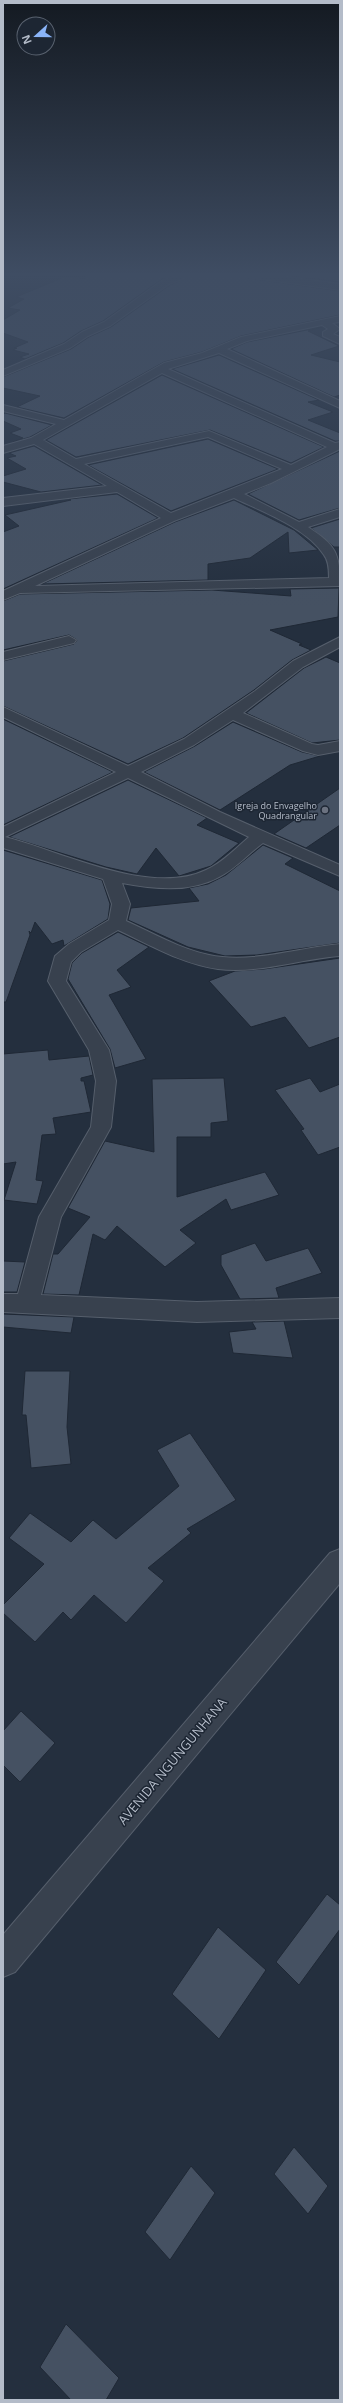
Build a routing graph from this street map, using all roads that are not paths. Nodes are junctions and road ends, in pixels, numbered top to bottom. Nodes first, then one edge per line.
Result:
1 (132, 386) edge
2 (198, 386) edge
3 (299, 386) edge
4 (340, 405) edge
5 (3, 408) edge
6 (65, 423) junction
7 (35, 440) junction
8 (338, 446) edge
9 (3, 450) edge
10 (76, 462) junction
11 (291, 469) junction
12 (121, 488) junction
13 (235, 494) junction
14 (3, 502) edge
15 (340, 513) edge
16 (170, 518) junction
17 (300, 526) junction
18 (338, 582) edge
19 (17, 590) junction
20 (3, 596) edge
21 (69, 640) dead end
22 (340, 641) edge
23 (3, 656) edge
24 (3, 711) edge
25 (232, 714) junction
26 (340, 746) edge
27 (127, 771) junction
28 (3, 833) edge
29 (262, 835) junction
30 (3, 842) edge
31 (340, 871) edge
32 (110, 874) junction
33 (117, 923) junction
34 (340, 950) edge
35 (3, 1303) edge
36 (27, 1303) junction
37 (340, 1308) edge
38 (340, 1562) edge
39 (3, 1960) edge

1 - 6 street
2 - 8 street
3 - 4 street
5 - 6 street
6 - 7 street
7 - 9 street
7 - 10 street
8 - 11 street
10 - 11 street
10 - 12 street
11 - 13 street
12 - 14 street
12 - 16 street
13 - 16 street
13 - 17 street
15 - 17 street
16 - 19 street
17 - 18 street
18 - 19 street
19 - 20 street
21 - 23 street
22 - 25 street
24 - 27 street
25 - 26 street
25 - 27 street
27 - 28 street
27 - 29 street
29 - 31 street
29 - 32 street
30 - 32 street
32 - 33 street
33 - 34 street
33 - 36 street
35 - 36 street
36 - 37 street
38 - 39 street, AVENIDA NGUNGUNHANA

